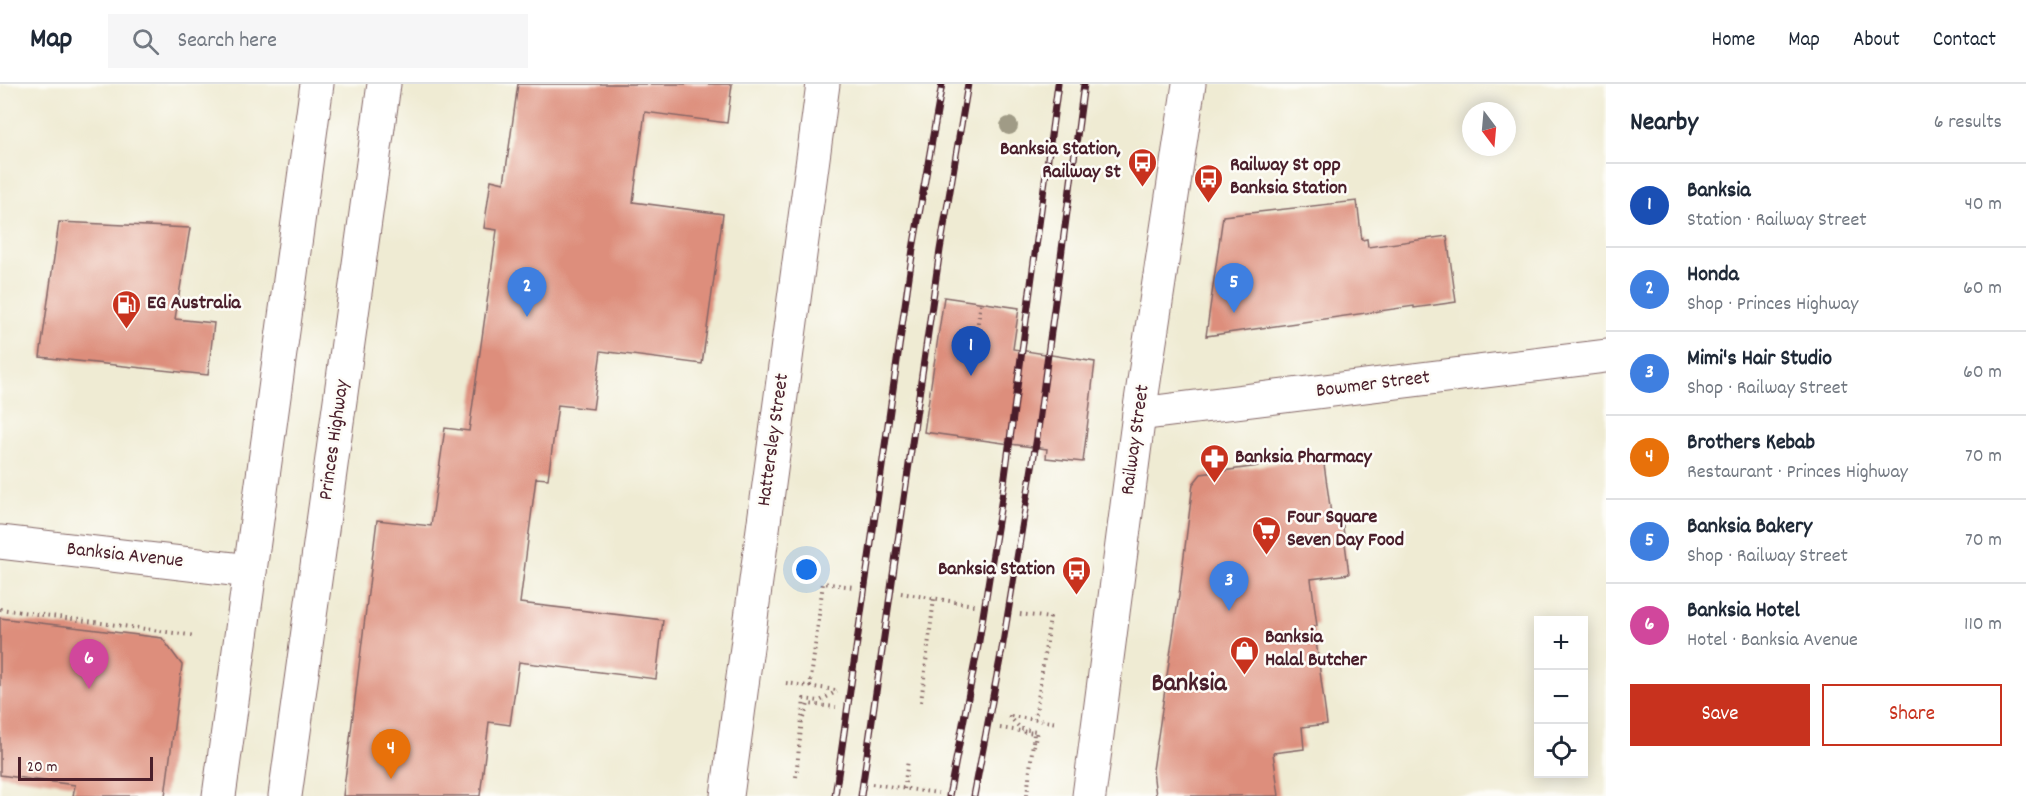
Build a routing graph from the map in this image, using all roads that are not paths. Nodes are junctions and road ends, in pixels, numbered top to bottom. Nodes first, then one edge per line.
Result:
1 (317, 84) edge
2 (384, 84) edge
3 (823, 84) edge
4 (1189, 84) edge
5 (1606, 356) edge
6 (1139, 414) junction
7 (0, 542) edge
8 (250, 571) junction
9 (219, 796) edge
10 (285, 796) edge
11 (727, 796) edge
12 (1089, 796) edge

1 - 8 main road
2 - 10 main road, Princes Highway
3 - 11 main road, Hattersley Street
4 - 6 main road, Railway Street
5 - 6 main road, Bowmer Street
6 - 12 main road, Railway Street
7 - 8 main road, Banksia Avenue
8 - 9 main road

